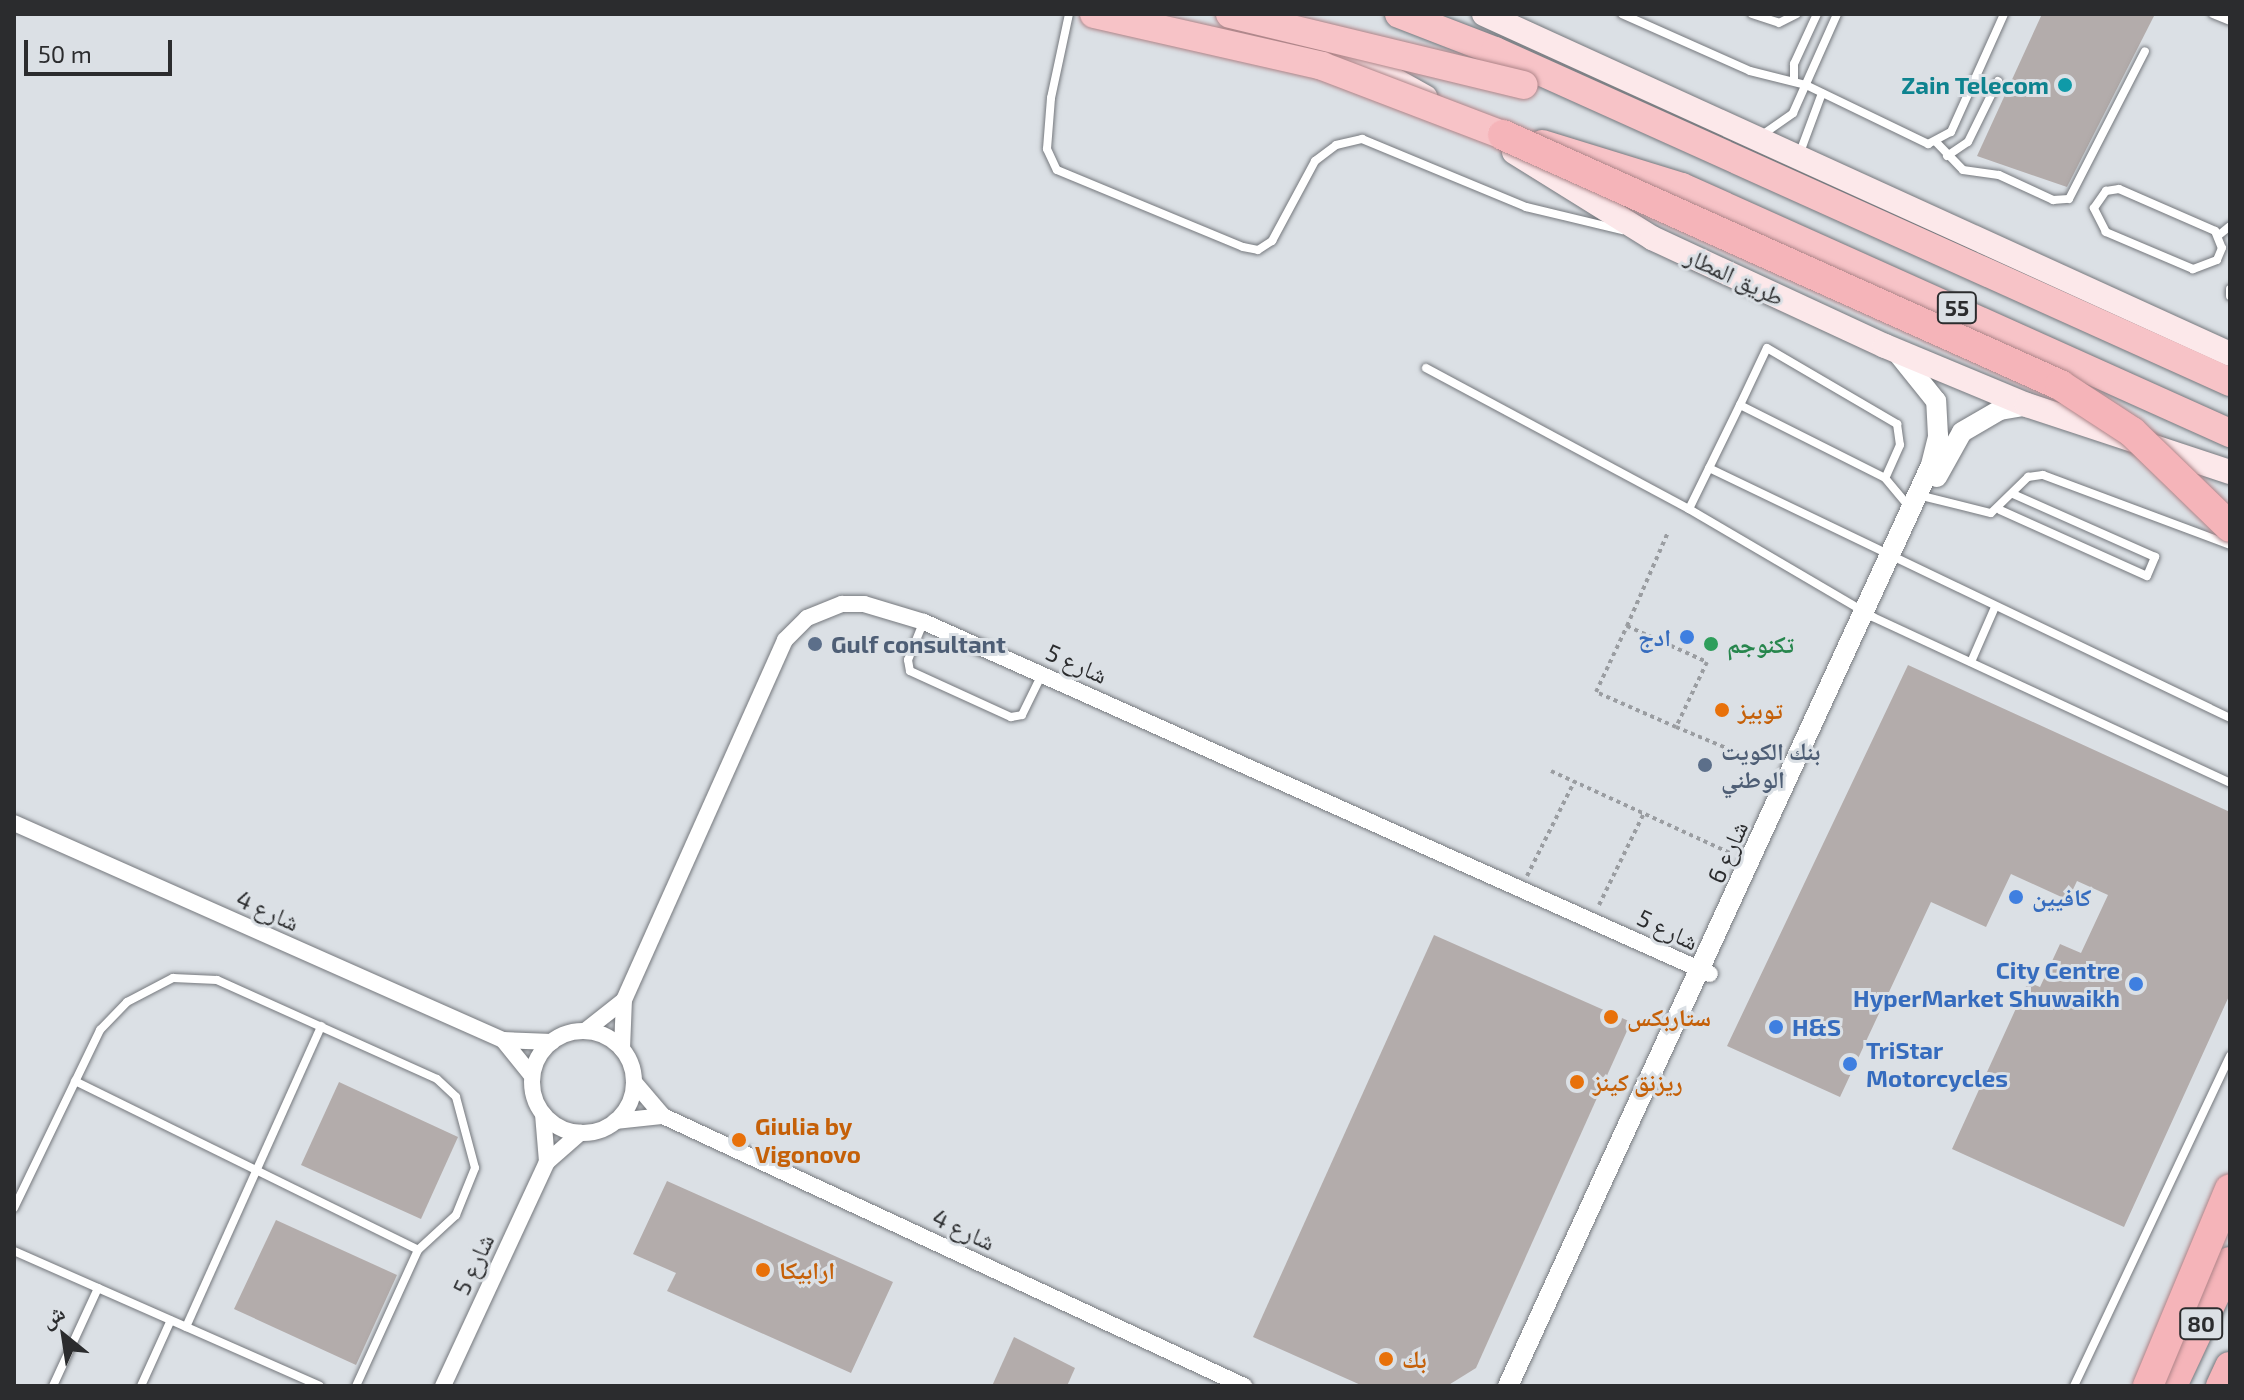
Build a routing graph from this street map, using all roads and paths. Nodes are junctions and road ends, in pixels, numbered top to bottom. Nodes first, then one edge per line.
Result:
1 (1069, 14) edge
2 (1094, 14) edge
3 (1230, 14) edge
4 (1273, 14) edge
5 (1399, 14) edge
6 (1484, 14) edge
7 (1622, 14) edge
8 (1752, 14) edge
9 (1797, 14) edge
10 (1817, 14) edge
11 (1837, 14) edge
12 (2004, 14) edge
13 (2213, 14) edge
14 (2230, 21) edge
15 (2145, 51) dead end
16 (1794, 80) junction
17 (1998, 81) dead end
18 (1806, 85) junction
19 (1822, 93) junction
20 (1503, 135) junction
21 (1756, 137) junction
22 (1698, 143) junction
23 (1937, 143) junction
24 (1947, 156) junction
25 (1799, 157) junction
26 (2230, 226) edge
27 (2219, 235) junction
28 (1652, 238) junction
29 (2230, 289) edge
30 (2230, 296) edge
31 (1885, 346) junction
32 (2230, 354) edge
33 (1426, 368) dead end
34 (2230, 382) edge
35 (1740, 405) junction
36 (2027, 405) junction
37 (2230, 433) edge
38 (1709, 468) junction
39 (2230, 472) edge
40 (1885, 478) junction
41 (2013, 494) junction
42 (1919, 501) junction
43 (1689, 509) junction
44 (2000, 510) junction
45 (2230, 527) edge
46 (1668, 532) dead end
47 (2230, 545) edge
48 (1894, 561) junction
49 (1995, 607) junction
50 (1868, 614) junction
51 (924, 622) junction
52 (1627, 626) junction
53 (1971, 662) junction
54 (1042, 674) junction
55 (2230, 718) edge
56 (1676, 727) junction
57 (1748, 757) dead end
58 (1551, 771) dead end
59 (1574, 782) junction
60 (2230, 783) edge
61 (1644, 813) junction
62 (14, 823) edge
63 (1751, 863) junction
64 (1522, 886) junction
65 (1592, 919) junction
66 (1706, 973) junction
67 (624, 1000) junction
68 (321, 1026) junction
69 (585, 1031) junction
70 (1678, 1033) junction
71 (503, 1040) junction
72 (552, 1042) junction
73 (622, 1049) junction
74 (2230, 1056) edge
75 (532, 1076) junction
76 (75, 1081) junction
77 (634, 1082) junction
78 (543, 1114) junction
79 (663, 1116) junction
80 (616, 1121) junction
81 (580, 1133) junction
82 (547, 1162) junction
83 (256, 1170) junction
84 (2230, 1189) edge
85 (14, 1208) edge
86 (418, 1250) junction
87 (14, 1251) edge
88 (2230, 1262) edge
89 (98, 1288) junction
90 (171, 1320) junction
91 (186, 1327) junction
92 (2230, 1367) edge
93 (360, 1385) edge
94 (53, 1386) edge
95 (141, 1386) edge
96 (320, 1386) edge
97 (443, 1386) edge
98 (1244, 1386) edge
99 (1508, 1386) edge
100 (1520, 1386) edge
101 (2074, 1386) edge
102 (2148, 1386) edge
103 (2172, 1386) edge
104 (2221, 1386) edge

1 - 28 lane
2 - 20 highway, bridge
3 - 22 highway, bridge
4 - 28 main road, طريق المطار
5 - 22 highway
6 - 21 main road
7 - 16 lane
8 - 9 lane
10 - 16 lane
11 - 18 lane
12 - 23 lane
13 - 14 lane
15 - 24 lane
16 - 18 lane
17 - 24 lane
18 - 19 lane
18 - 21 lane
19 - 23 lane
19 - 25 lane
20 - 37 highway, 55, bridge
20 - 45 highway, bridge
21 - 25 main road
22 - 34 highway, 55
23 - 24 lane
25 - 32 main road
26 - 27 lane
27 - 27 lane
28 - 31 main road, طريق المطار
29 - 30 lane
31 - 36 main road, طريق المطار
31 - 42 street, شارع 6
33 - 43 lane
35 - 38 lane
35 - 40 lane
35 - 40 lane
36 - 39 main road, طريق المطار
36 - 42 street, شارع 6
38 - 43 lane
38 - 48 lane
40 - 42 lane
41 - 44 lane
41 - 44 lane
41 - 47 lane
42 - 44 lane
42 - 48 street, شارع 6
43 - 50 lane
46 - 52 path
48 - 49 lane
48 - 50 street, شارع 6
49 - 53 lane
49 - 55 lane
50 - 53 lane
50 - 63 street, شارع 6
50 - 66 street, شارع 6
51 - 54 street, شارع 5
51 - 54 lane
51 - 67 street, شارع 5
52 - 56 path
52 - 56 path
53 - 60 lane
54 - 64 street, شارع 5
56 - 57 path
58 - 59 path
59 - 61 path
59 - 64 path
61 - 63 path
61 - 65 path
62 - 71 street, شارع 4
63 - 66 street, شارع 6
64 - 65 street, شارع 5
65 - 66 street, شارع 5
66 - 70 street, شارع 6
67 - 69 street, شارع 5
67 - 73 street, شارع 5
68 - 76 lane
68 - 83 lane
68 - 86 lane
69 - 72 street
69 - 73 street
70 - 99 street, شارع 6
70 - 100 street, شارع 6
71 - 72 street, شارع 4
71 - 75 street, شارع 4
72 - 75 street
73 - 77 street
74 - 101 lane
75 - 78 street
76 - 83 lane
76 - 85 lane
77 - 79 street, شارع 4
77 - 80 street
78 - 81 street
78 - 82 street, شارع 5
79 - 80 street
79 - 98 street, شارع 4
80 - 81 street
81 - 82 street, شارع 5
82 - 97 street, شارع 5
83 - 86 lane
83 - 91 lane
84 - 102 highway, bridge
86 - 93 lane
87 - 89 lane
88 - 103 highway, 80
89 - 90 lane
89 - 94 lane
90 - 91 lane
90 - 95 lane
91 - 96 lane
92 - 104 highway, 80

